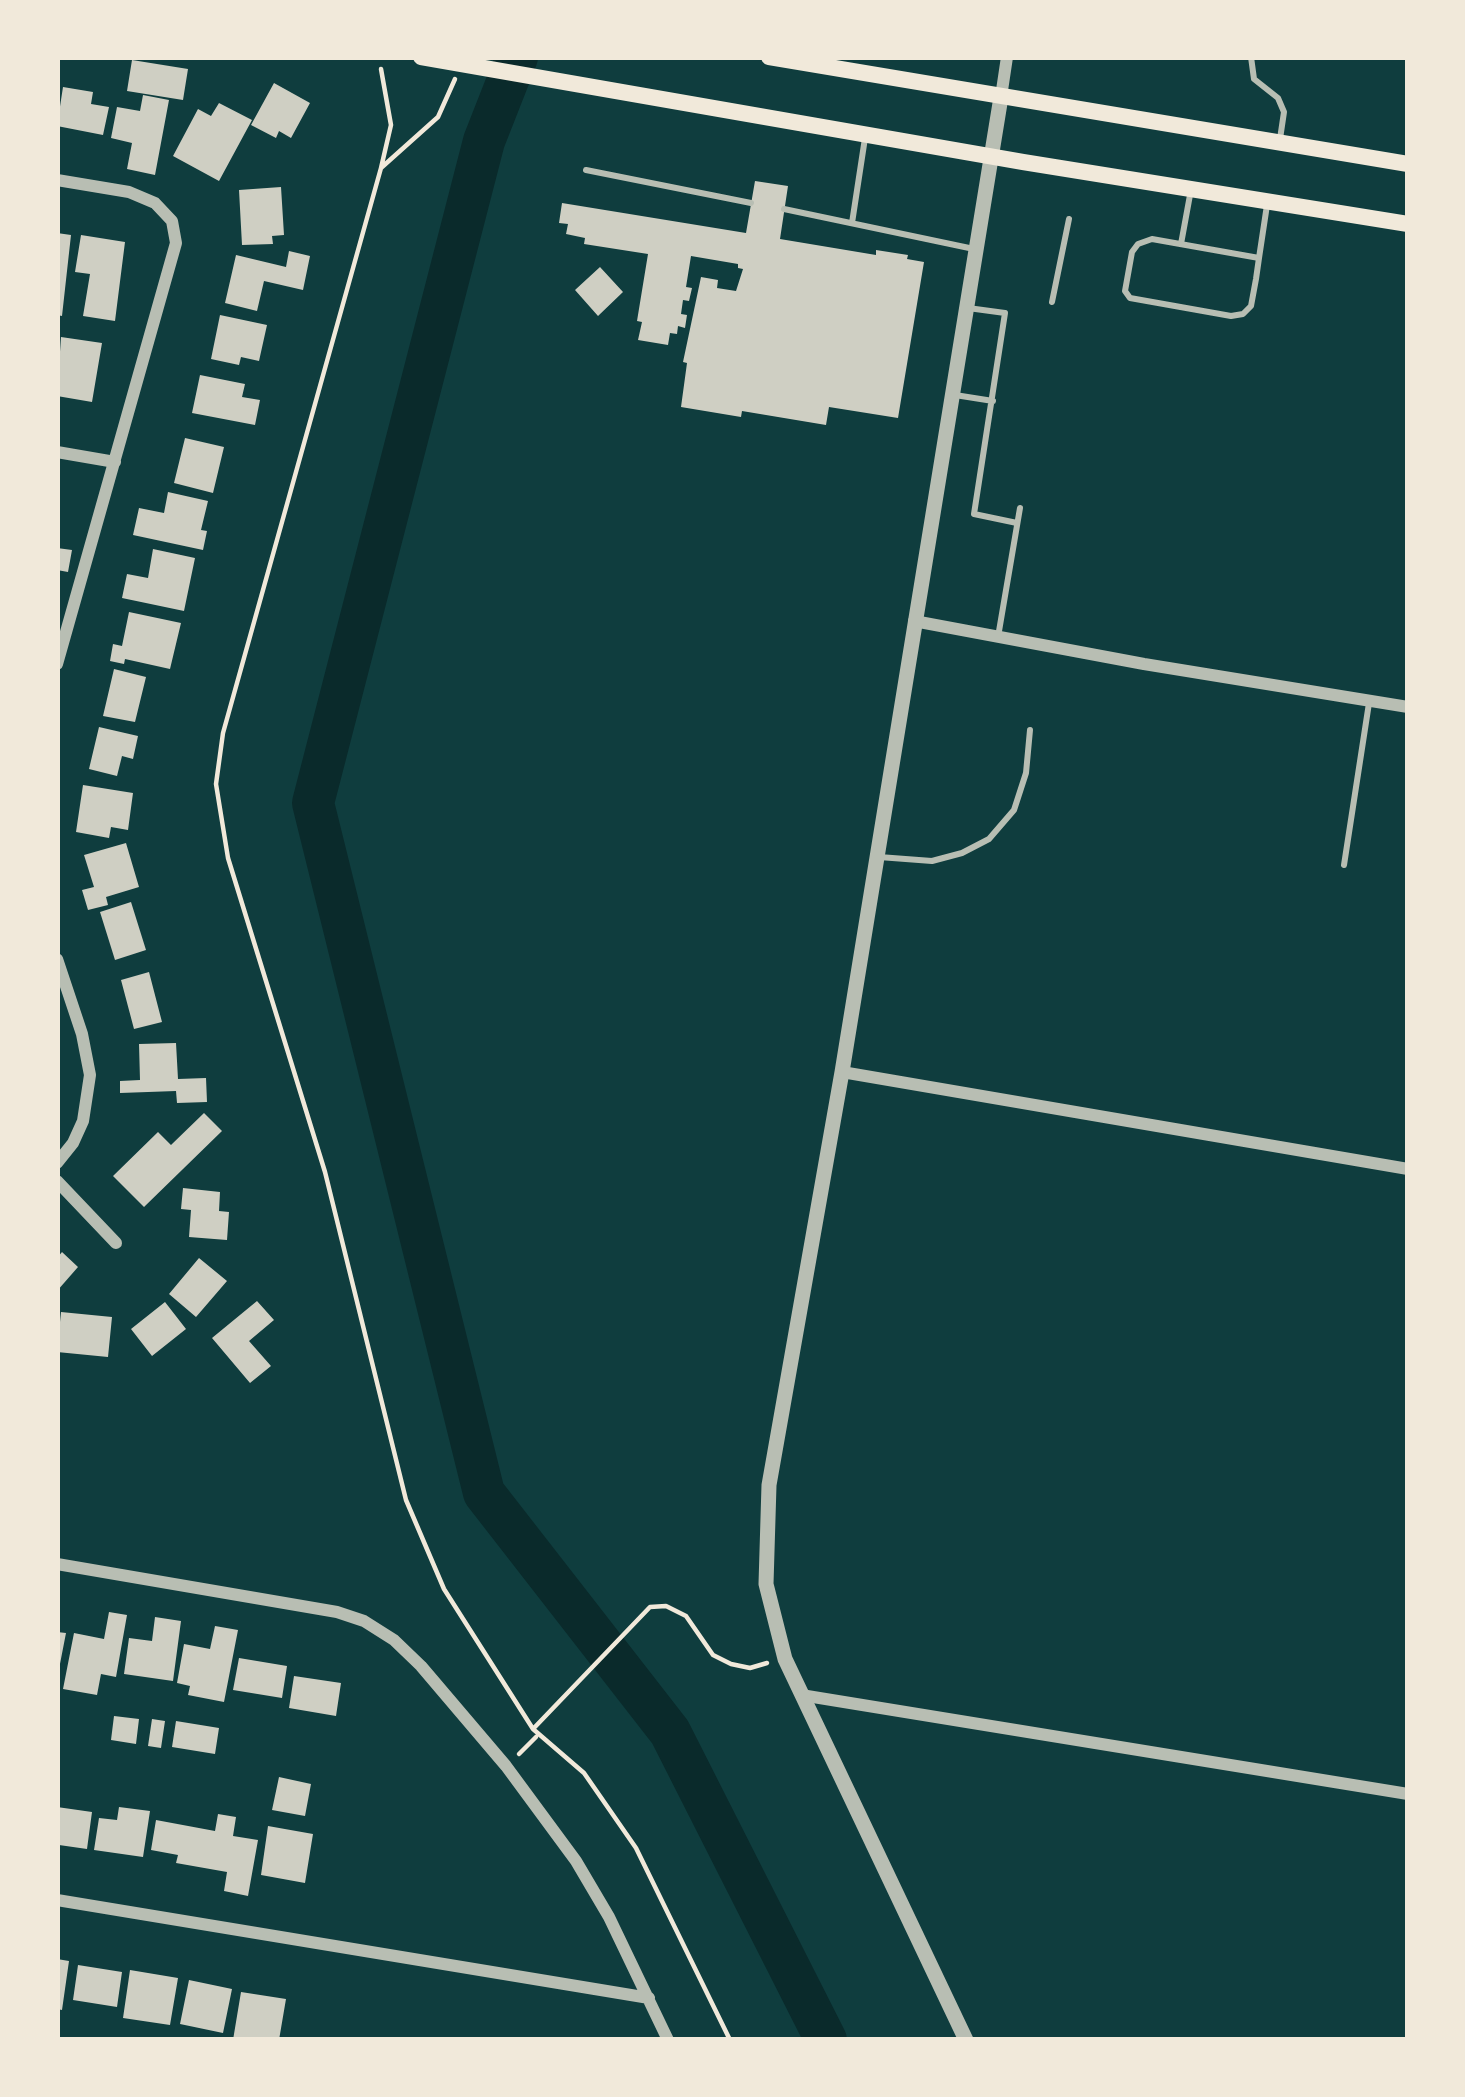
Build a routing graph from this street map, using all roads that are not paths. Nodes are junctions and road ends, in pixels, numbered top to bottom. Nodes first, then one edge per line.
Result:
1 (422, 57) edge
2 (769, 57) edge
3 (1007, 57) edge
4 (1251, 57) edge
5 (1001, 97) junction
6 (866, 134) junction
7 (1280, 142) junction
8 (991, 156) junction
9 (1408, 164) edge
10 (586, 170) dead end
11 (57, 180) edge
12 (1191, 189) junction
13 (1267, 201) junction
14 (751, 203) dead end
15 (784, 209) dead end
16 (1070, 219) dead end
17 (852, 223) junction
18 (1408, 224) edge
19 (1181, 244) junction
20 (974, 249) junction
21 (1259, 258) junction
22 (1052, 302) dead end
23 (964, 308) junction
24 (950, 394) junction
25 (993, 401) junction
26 (57, 452) edge
27 (115, 462) junction
28 (1020, 508) dead end
29 (1017, 523) junction
30 (914, 621) junction
31 (998, 637) junction
32 (57, 664) edge
33 (1370, 700) junction
34 (1408, 706) edge
35 (1030, 730) dead end
36 (875, 857) junction
37 (1344, 866) dead end
38 (57, 958) edge
39 (842, 1072) junction
40 (57, 1163) edge
41 (1408, 1169) edge
42 (57, 1180) edge
43 (116, 1243) dead end
44 (57, 1564) edge
45 (800, 1695) junction
46 (1408, 1794) edge
47 (57, 1900) edge
48 (649, 1998) junction
49 (668, 2040) edge
50 (967, 2040) edge

1 - 6 main road
2 - 5 main road
3 - 5 street
4 - 7 lane
5 - 7 main road
5 - 8 street
6 - 8 main road
6 - 17 lane
7 - 9 main road
8 - 12 main road
8 - 20 street
10 - 14 lane
11 - 27 street
12 - 13 main road
12 - 19 lane
13 - 18 main road
13 - 21 lane
15 - 17 lane
16 - 22 lane
17 - 20 lane
19 - 21 lane
19 - 21 lane
20 - 23 street
23 - 24 street
23 - 25 lane
24 - 25 lane
24 - 30 street
25 - 29 lane
26 - 27 street
27 - 32 street
28 - 29 lane
29 - 31 lane
30 - 31 street
30 - 36 street
31 - 33 street
33 - 34 street
33 - 37 lane
35 - 36 lane
36 - 39 street
38 - 40 street
39 - 41 street
39 - 45 street
42 - 43 street
44 - 48 street
45 - 46 street
45 - 50 street
47 - 48 street
48 - 49 street

